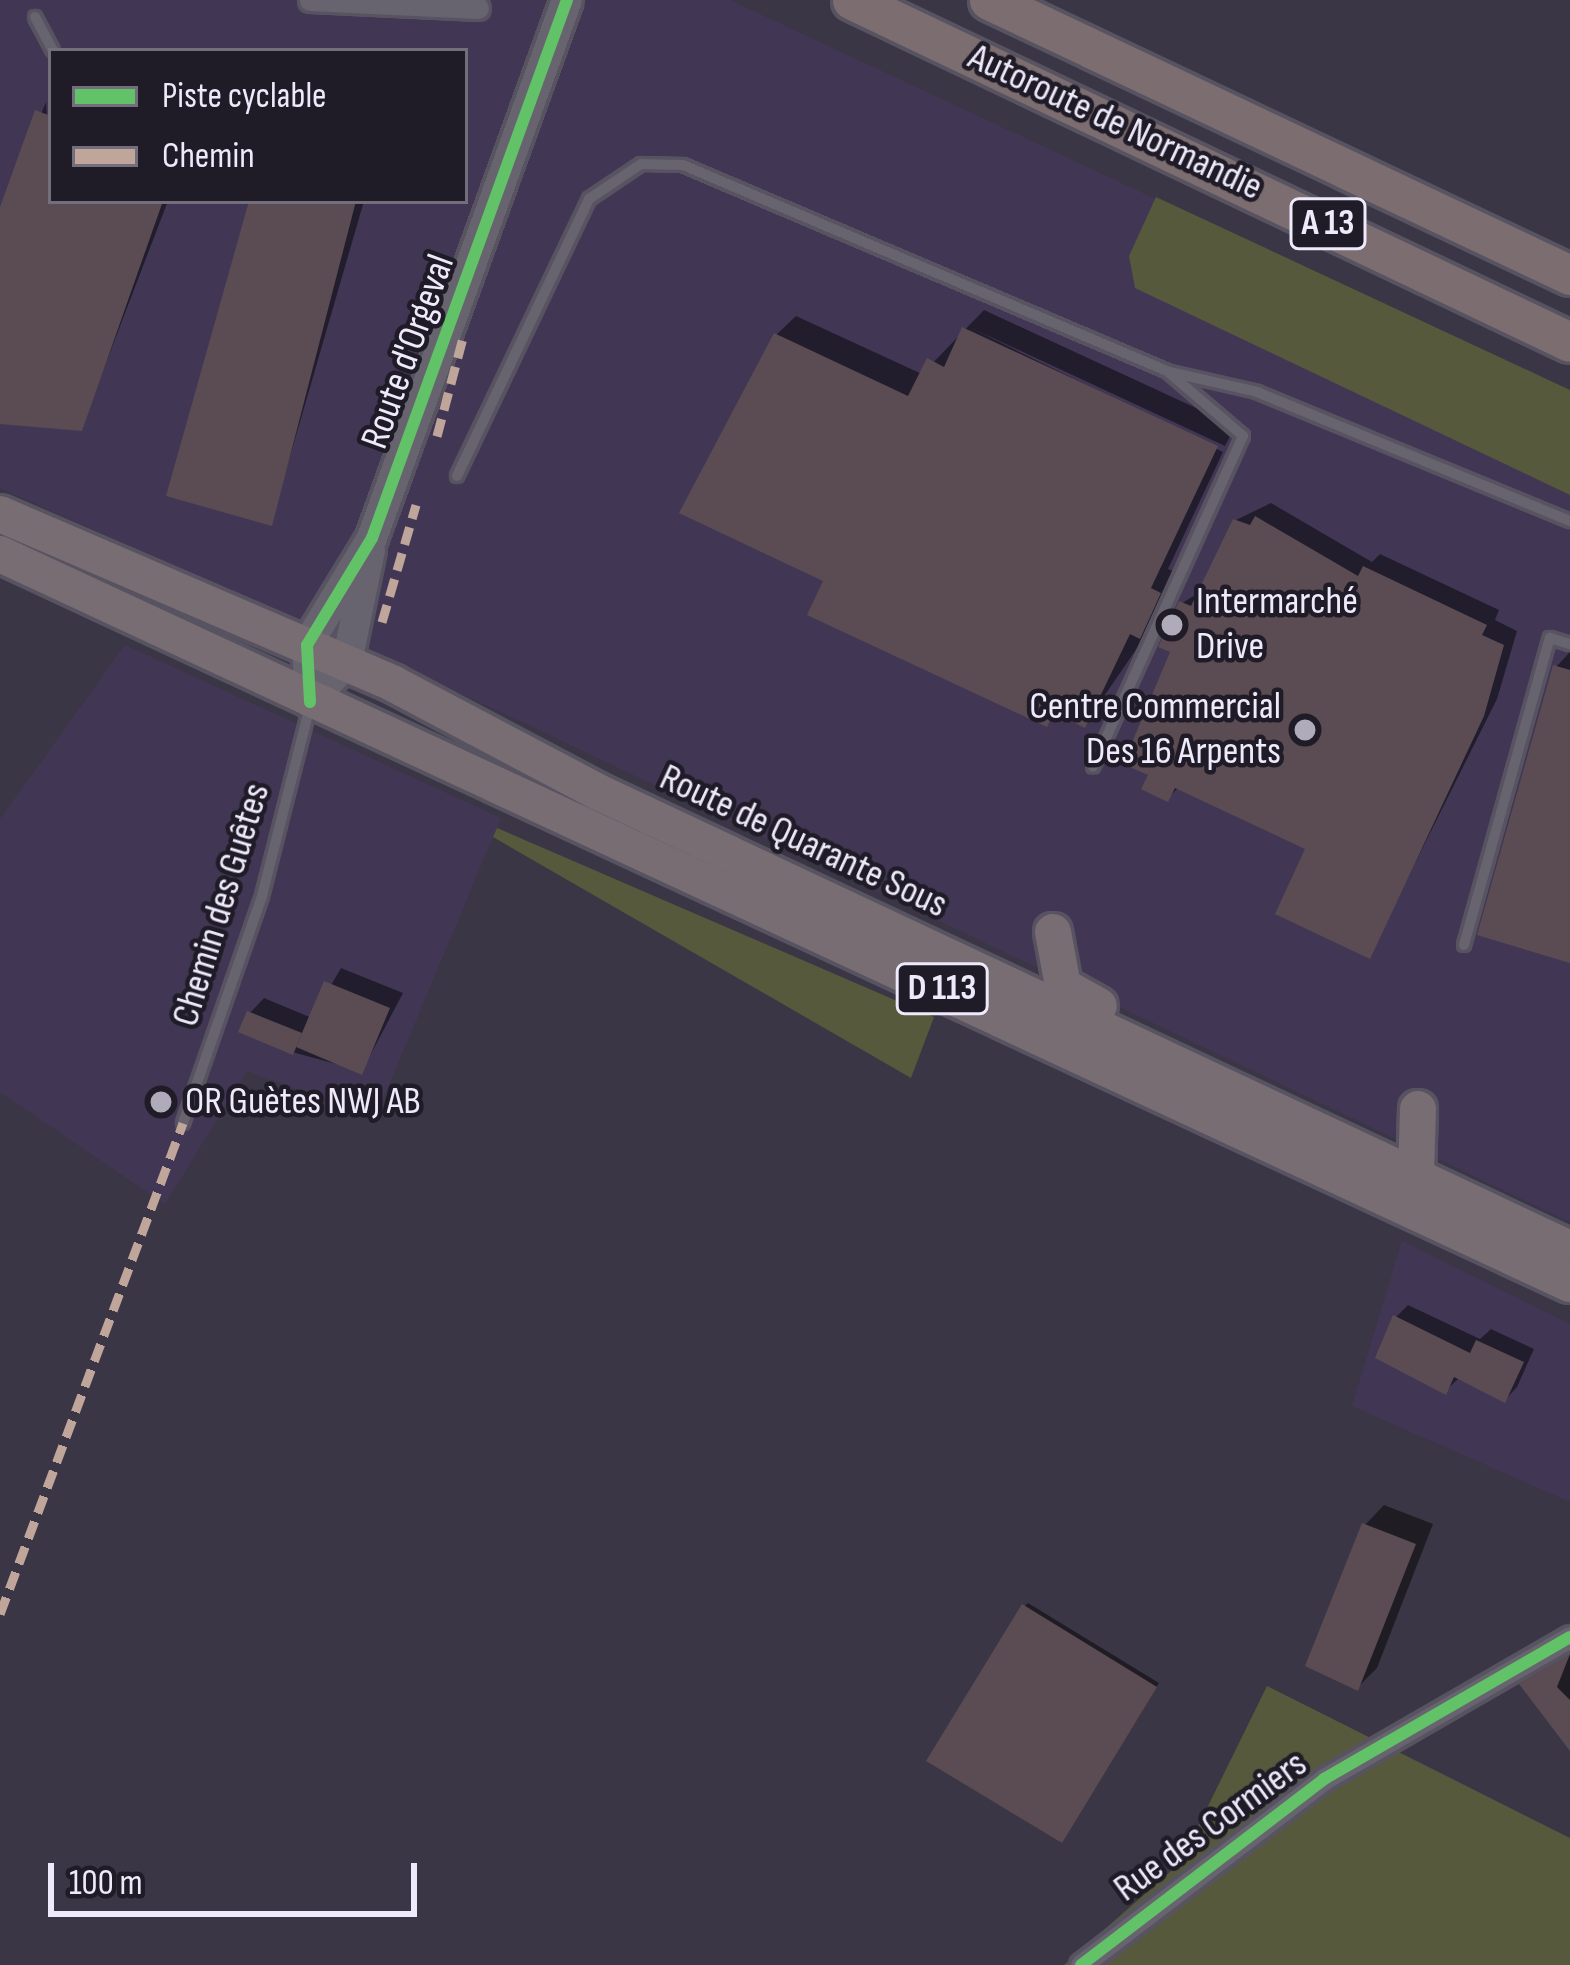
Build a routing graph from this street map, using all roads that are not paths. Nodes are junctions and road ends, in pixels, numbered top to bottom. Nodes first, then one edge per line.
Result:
1 (310, 0) edge
2 (567, 0) edge
3 (852, 0) edge
4 (989, 0) edge
5 (478, 8) dead end
6 (35, 17) dead end
7 (51, 48) edge
8 (1570, 275) edge
9 (1570, 342) edge
10 (1167, 371) junction
11 (457, 476) dead end
12 (0, 514) edge
13 (1570, 521) edge
14 (372, 538) junction
15 (0, 554) edge
16 (1570, 644) edge
17 (308, 645) junction
18 (346, 662) junction
19 (310, 702) junction
20 (1093, 767) dead end
21 (1053, 932) dead end
22 (1464, 945) dead end
23 (1106, 1028) junction
24 (1418, 1109) dead end
25 (183, 1123) dead end
26 (1416, 1173) junction
27 (1570, 1249) edge
28 (1570, 1284) edge
29 (1570, 1637) edge
30 (1081, 1965) edge

1 - 5 street
2 - 14 street, Route d'Orgeval
3 - 9 highway, Autoroute de Normandie / A 13
4 - 8 highway, Autoroute de Normandie / A 13
6 - 7 lane
10 - 11 lane
10 - 13 lane
10 - 20 lane
12 - 17 main road, Route de Quarante Sous / D 113
14 - 17 street, Route d'Orgeval
14 - 18 street, Route d'Orgeval
15 - 19 main road, Route de Quarante Sous / D 113
16 - 22 lane
17 - 18 main road, Route de Quarante Sous / D 113
17 - 19 street
18 - 19 street
18 - 23 main road, Route de Quarante Sous / D 113
19 - 25 lane, Chemin des Guêtes
19 - 28 main road, Route de Quarante Sous / D 113
21 - 23 main road
23 - 26 main road, Route de Quarante Sous / D 113
24 - 26 main road
26 - 27 main road, Route de Quarante Sous / D 113
29 - 30 street, Rue des Cormiers

